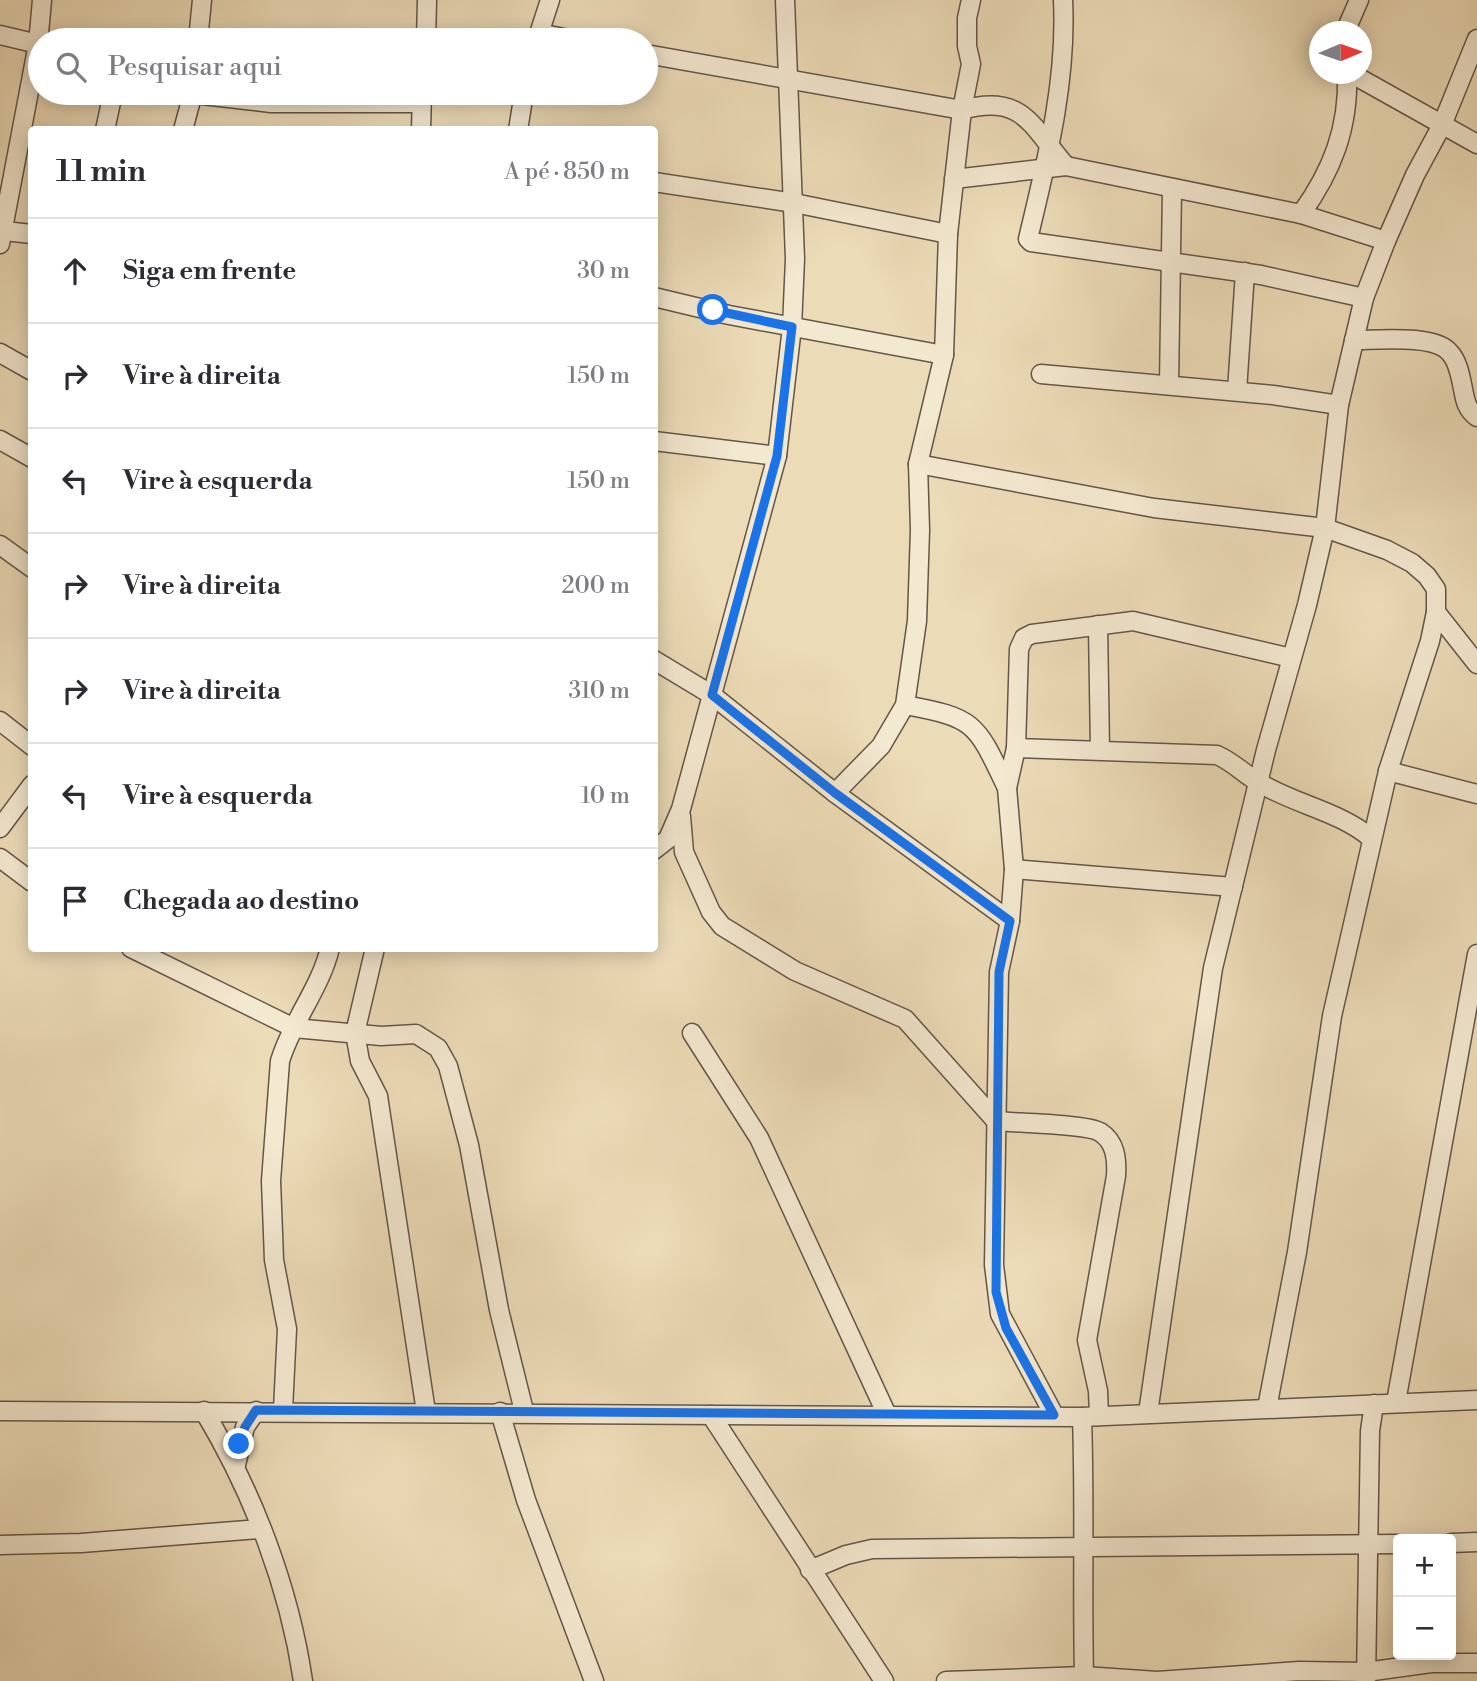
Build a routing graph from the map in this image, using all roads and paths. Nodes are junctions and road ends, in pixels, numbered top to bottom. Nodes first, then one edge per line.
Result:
1 (42, 0) edge
2 (202, 0) edge
3 (427, 0) edge
4 (550, 0) edge
5 (785, 0) edge
6 (971, 0) edge
7 (1063, 0) edge
8 (1359, 0) edge
9 (1350, 21) edge
10 (40, 28) edge
11 (199, 28) edge
12 (426, 28) edge
13 (541, 28) edge
14 (0, 35) edge
15 (1477, 40) edge
16 (28, 49) edge
17 (658, 56) edge
18 (788, 82) junction
19 (1349, 84) edge
20 (1368, 84) edge
21 (28, 93) edge
22 (110, 105) edge
23 (188, 105) edge
24 (422, 105) edge
25 (522, 105) edge
26 (962, 110) junction
27 (1442, 125) junction
28 (106, 126) edge
29 (184, 126) edge
30 (421, 126) edge
31 (519, 126) edge
32 (1477, 144) edge
33 (1049, 147) junction
34 (1066, 166) junction
35 (1045, 167) junction
36 (6, 179) edge
37 (954, 179) junction
38 (658, 183) edge
39 (1172, 189) junction
40 (794, 203) junction
41 (1301, 214) junction
42 (28, 234) edge
43 (947, 234) junction
44 (2, 237) edge
45 (1386, 242) junction
46 (1172, 264) junction
47 (1245, 272) junction
48 (658, 298) edge
49 (1364, 298) junction
50 (792, 327) junction
51 (1354, 340) junction
52 (0, 354) edge
53 (944, 355) junction
54 (28, 369) edge
55 (1041, 374) dead end
56 (1169, 385) junction
57 (1237, 391) junction
58 (1339, 405) junction
59 (1477, 417) edge
60 (658, 441) edge
61 (1, 444) edge
62 (28, 456) edge
63 (777, 456) junction
64 (918, 464) junction
65 (1325, 528) junction
66 (0, 545) edge
67 (28, 565) edge
68 (1436, 612) junction
69 (1098, 625) junction
70 (1291, 658) junction
71 (658, 662) edge
72 (1477, 664) edge
73 (712, 695) junction
74 (905, 705) junction
75 (0, 721) edge
76 (28, 743) edge
77 (1016, 748) junction
78 (1100, 750) junction
79 (1388, 771) junction
80 (1258, 782) junction
81 (1007, 788) junction
82 (28, 790) edge
83 (835, 793) junction
84 (1477, 794) edge
85 (681, 809) junction
86 (0, 828) edge
87 (1371, 838) junction
88 (658, 848) edge
89 (0, 858) edge
90 (1014, 869) junction
91 (28, 879) edge
92 (1234, 887) junction
93 (1010, 921) junction
94 (139, 952) edge
95 (329, 952) edge
96 (374, 952) edge
97 (1477, 954) edge
98 (294, 1028) junction
99 (355, 1033) junction
100 (692, 1033) dead end
101 (996, 1121) junction
102 (1477, 1400) edge
103 (1396, 1402) junction
104 (1374, 1404) junction
105 (1267, 1408) junction
106 (256, 1410) junction
107 (283, 1410) junction
108 (0, 1411) edge
109 (204, 1411) junction
110 (524, 1411) junction
111 (426, 1412) junction
112 (500, 1412) junction
113 (1148, 1413) junction
114 (711, 1415) junction
115 (887, 1415) junction
116 (1054, 1415) junction
117 (1091, 1416) junction
118 (236, 1465) junction
119 (260, 1529) junction
120 (1477, 1542) edge
121 (1456, 1543) edge
122 (1393, 1544) edge
123 (0, 1545) edge
124 (1370, 1545) junction
125 (1084, 1547) junction
126 (810, 1570) junction
127 (1477, 1663) edge
128 (1084, 1676) junction
129 (1366, 1676) edge
130 (303, 1681) edge
131 (594, 1681) edge
132 (884, 1681) edge
133 (946, 1681) edge

1 - 10 street
2 - 11 street
3 - 12 street
4 - 13 street
5 - 18 street
6 - 26 street
7 - 33 street
8 - 9 street
14 - 16 street
15 - 27 street
17 - 18 street
18 - 26 street
18 - 40 street
19 - 41 street
20 - 27 street
21 - 36 street
22 - 28 street
23 - 29 street
24 - 30 street
25 - 31 street
26 - 33 street
26 - 37 street
27 - 32 street
27 - 45 street
33 - 34 street
33 - 35 street
34 - 35 street
34 - 39 street
35 - 37 street
35 - 46 street
36 - 44 street
37 - 43 street
38 - 40 street
39 - 41 street
39 - 46 street
40 - 43 street
40 - 50 street
41 - 45 street
42 - 44 street
43 - 53 street
45 - 49 street
46 - 47 street
46 - 56 street
47 - 49 street
47 - 57 street
48 - 50 street
49 - 51 street
50 - 53 street
50 - 63 street
51 - 58 street
51 - 59 street
52 - 54 street
53 - 64 street
55 - 56 street
56 - 57 street
57 - 58 street
58 - 65 street
60 - 63 street
61 - 62 street
63 - 73 street
64 - 65 street
64 - 74 street
65 - 68 street
65 - 70 street
66 - 67 street
68 - 72 street
68 - 79 street
69 - 70 street
69 - 77 street
69 - 78 street
70 - 80 street
71 - 73 street
73 - 83 street
73 - 85 street
74 - 81 street
74 - 83 street
75 - 76 street
77 - 78 street
77 - 81 street
78 - 80 street
79 - 84 street
79 - 87 street
80 - 87 street
80 - 92 street
81 - 90 street
82 - 86 street
83 - 93 street
85 - 88 street
85 - 101 street
87 - 105 street
89 - 91 street
90 - 92 street
90 - 93 street
92 - 113 street
93 - 101 street
94 - 98 street
95 - 98 street
96 - 99 street
97 - 103 street
98 - 99 street
98 - 107 street
99 - 110 street
99 - 111 street
100 - 115 street
101 - 116 street
101 - 117 street
102 - 103 street
103 - 104 street
104 - 105 street
104 - 124 street
105 - 113 street
106 - 107 street
106 - 109 street
106 - 118 street
107 - 111 street
108 - 109 street
109 - 118 street
110 - 112 street
110 - 114 street
111 - 112 street
112 - 131 street
113 - 117 street
114 - 115 street
114 - 126 street
115 - 116 street
116 - 117 street
117 - 125 street
118 - 119 street
119 - 123 street
119 - 130 street
120 - 121 street
122 - 124 street
124 - 125 street
124 - 129 street
125 - 126 street
125 - 128 street
126 - 132 street
127 - 129 street
128 - 129 street
128 - 133 street

